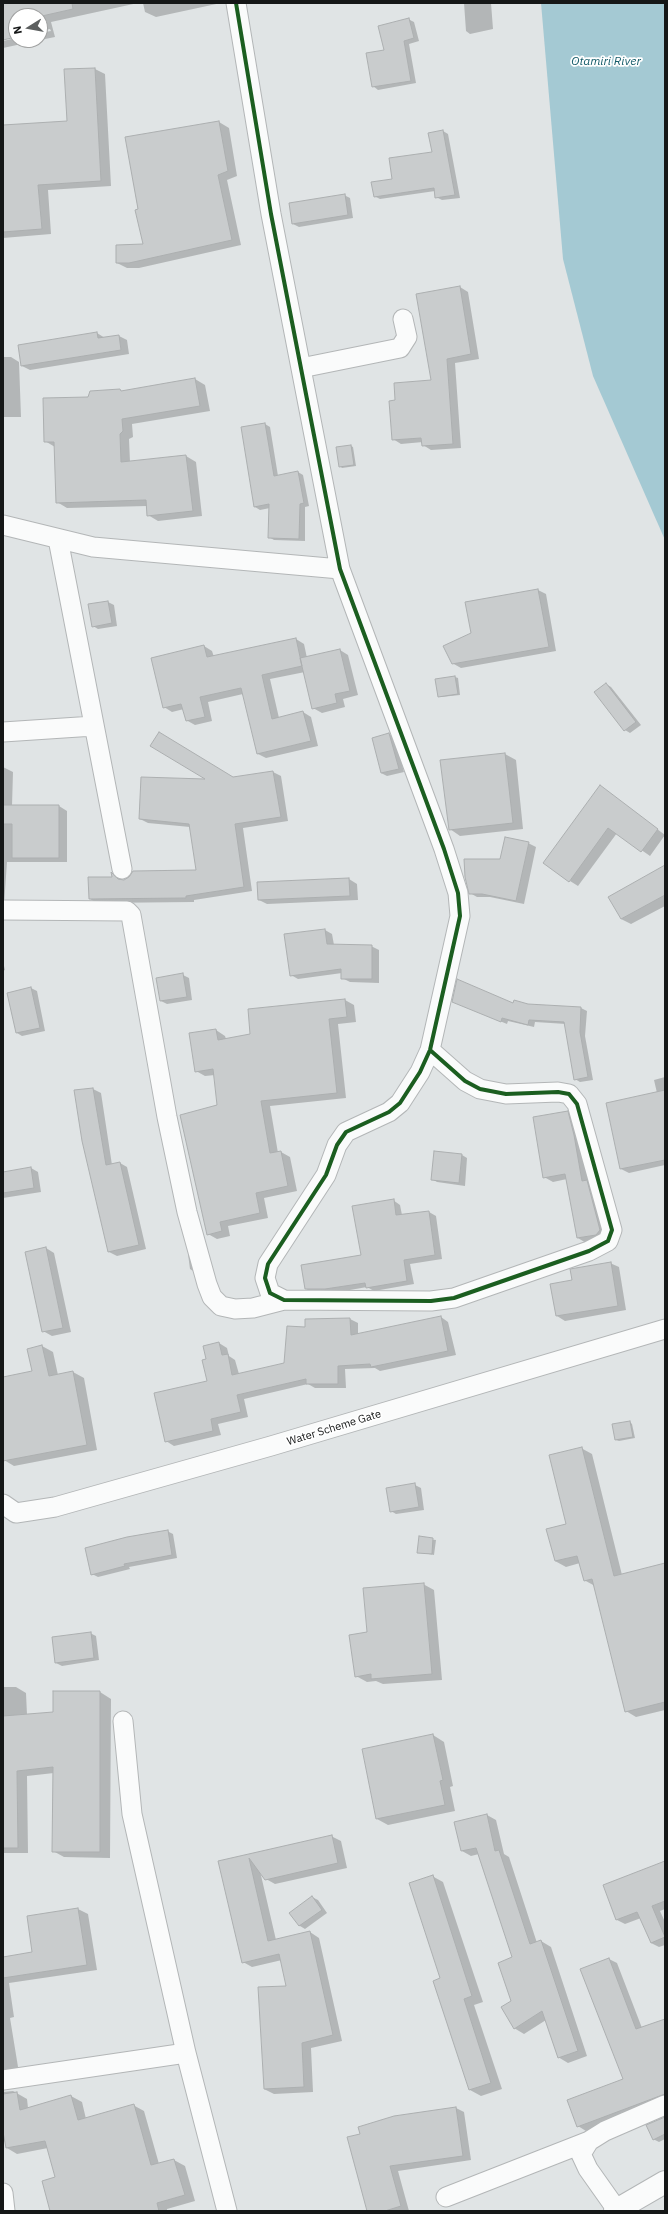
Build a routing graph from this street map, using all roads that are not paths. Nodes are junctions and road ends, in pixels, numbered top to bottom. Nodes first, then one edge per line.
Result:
1 (236, 3) edge
2 (403, 319) dead end
3 (301, 368) junction
4 (3, 525) edge
5 (58, 539) junction
6 (340, 569) junction
7 (94, 726) junction
8 (3, 732) edge
9 (122, 870) dead end
10 (3, 910) edge
11 (430, 1050) junction
12 (284, 1300) junction
13 (665, 1329) edge
14 (3, 1504) edge
15 (123, 1721) dead end
16 (186, 2053) junction
17 (3, 2080) edge
18 (665, 2105) edge
19 (589, 2141) junction
20 (665, 2182) edge
21 (3, 2194) edge
22 (446, 2197) dead end
23 (616, 2210) edge
24 (5, 2211) edge
25 (227, 2211) edge

1 - 3 street
2 - 3 street
3 - 6 street
4 - 5 street
5 - 6 street
5 - 7 street
6 - 11 street
7 - 8 street
7 - 9 street
10 - 12 street
11 - 12 street
11 - 12 street
13 - 14 street, Water Scheme Gate
15 - 16 street
16 - 17 street
16 - 25 street
18 - 19 street
19 - 22 street
19 - 23 street
20 - 23 main road
21 - 24 street

